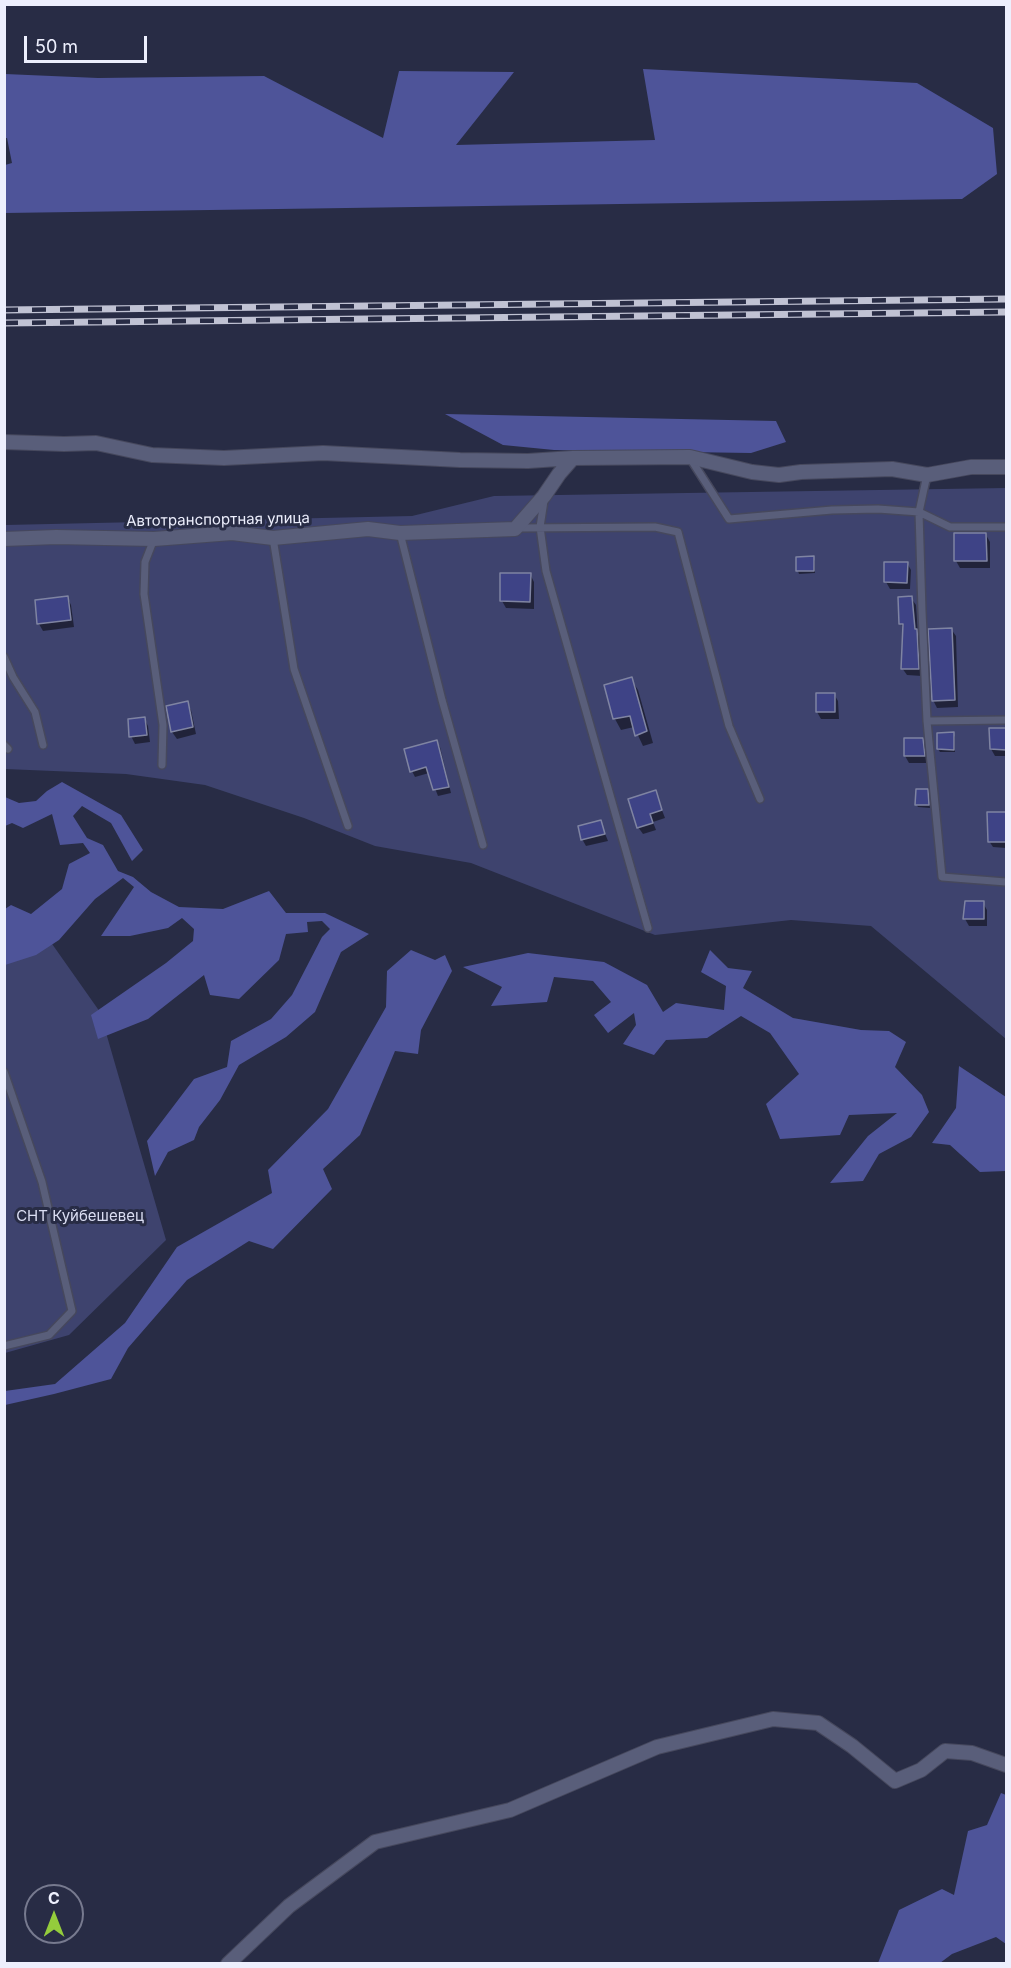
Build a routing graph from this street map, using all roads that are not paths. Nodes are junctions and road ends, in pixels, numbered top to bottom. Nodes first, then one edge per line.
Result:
1 (4, 442) edge
2 (573, 458) junction
3 (690, 458) junction
4 (1006, 467) edge
5 (927, 476) junction
6 (544, 496) junction
7 (919, 512) junction
8 (1006, 527) edge
9 (540, 528) junction
10 (515, 529) junction
11 (400, 534) junction
12 (273, 538) junction
13 (4, 539) edge
14 (154, 540) junction
15 (4, 657) edge
16 (1006, 720) edge
17 (927, 721) junction
18 (43, 745) dead end
19 (162, 765) dead end
20 (760, 799) dead end
21 (348, 826) dead end
22 (483, 845) dead end
23 (1006, 882) edge
24 (648, 928) dead end
25 (4, 1071) edge
26 (4, 1346) edge
27 (1006, 1765) edge
28 (228, 1964) edge

1 - 2 street
2 - 3 street
2 - 6 street
3 - 5 street
3 - 7 lane
4 - 5 street
5 - 7 lane
6 - 9 lane
6 - 10 street
7 - 8 lane
7 - 17 lane
9 - 10 lane
9 - 20 lane
9 - 24 lane
10 - 11 street, Автотранспортная улица
11 - 12 street, Автотранспортная улица
11 - 22 lane
12 - 14 street, Автотранспортная улица
12 - 21 lane
13 - 14 street, Автотранспортная улица
14 - 19 lane
15 - 18 lane
16 - 17 lane
17 - 23 lane
25 - 26 lane
27 - 28 street

